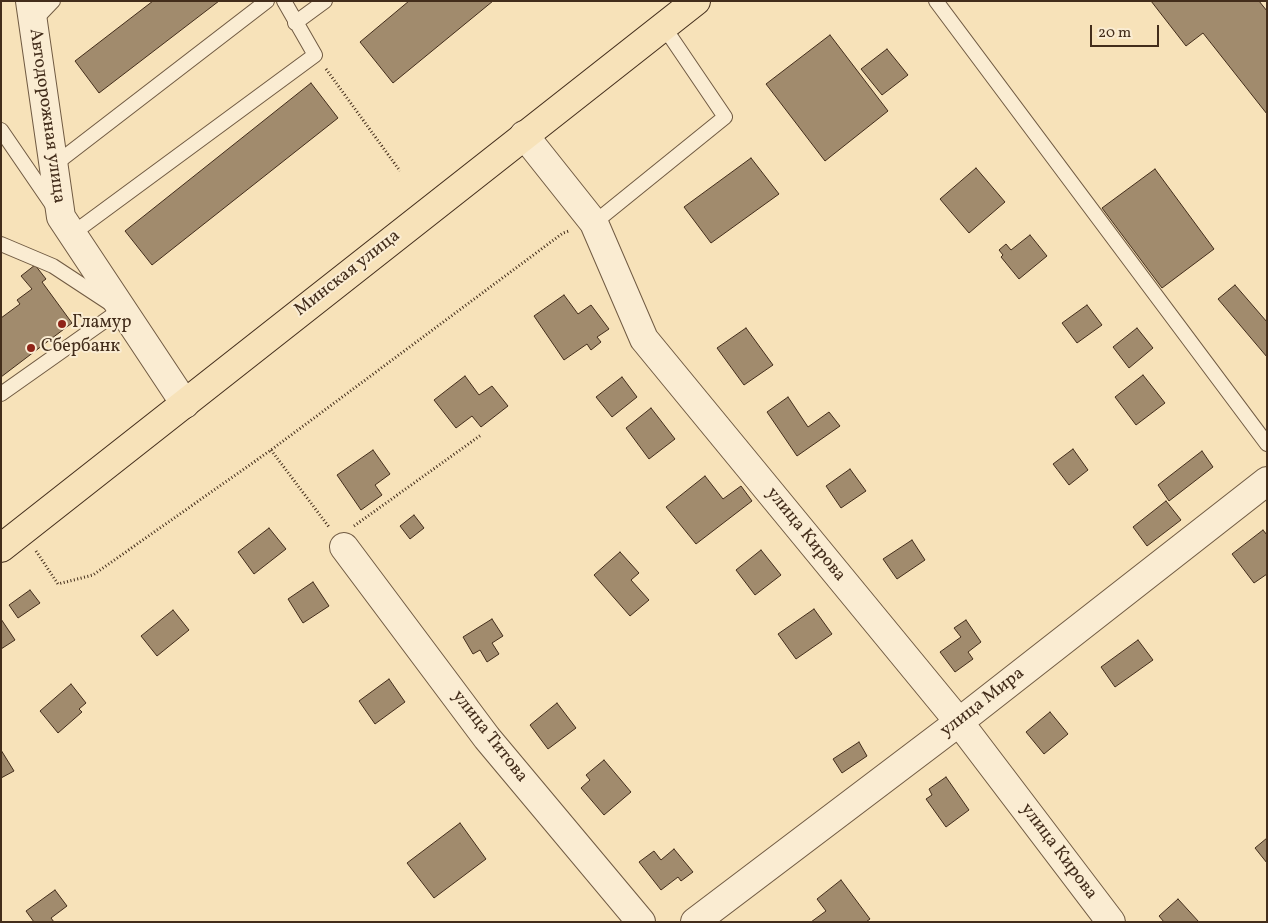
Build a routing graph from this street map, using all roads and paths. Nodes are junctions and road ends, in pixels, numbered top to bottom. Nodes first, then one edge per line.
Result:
1 (53, 1) edge
2 (268, 1) edge
3 (284, 1) edge
4 (325, 1) edge
5 (696, 1) edge
6 (936, 1) edge
7 (31, 12) edge
8 (295, 23) junction
9 (664, 27) junction
10 (315, 55) junction
11 (1, 130) edge
12 (524, 135) junction
13 (54, 166) junction
14 (400, 171) dead end
15 (594, 223) junction
16 (66, 225) junction
17 (1, 244) edge
18 (120, 310) junction
19 (1, 394) edge
20 (185, 404) junction
21 (481, 436) dead end
22 (1267, 444) edge
23 (271, 450) junction
24 (1267, 480) edge
25 (22, 532) junction
26 (341, 542) junction
27 (1, 548) edge
28 (959, 722) junction
29 (641, 922) edge
30 (695, 922) edge
31 (1112, 922) edge

1 - 7 lane
2 - 13 lane
3 - 8 lane
4 - 8 lane
5 - 9 main road, Минская улица
6 - 22 lane
7 - 13 street, Автодорожная улица
8 - 10 lane
9 - 12 main road, Минская улица
9 - 15 lane
10 - 14 path
10 - 16 lane
11 - 16 lane
12 - 15 street, улица Кирова
12 - 20 main road, Минская улица
13 - 16 street, Автодорожная улица
15 - 23 path
15 - 28 street, улица Кирова
16 - 18 street, Автодорожная улица
17 - 18 lane
18 - 19 lane
18 - 20 street, Автодорожная улица
20 - 25 main road, Минская улица
21 - 26 path
23 - 25 path
23 - 26 path
24 - 28 street, улица Мира
25 - 27 main road, Минская улица
26 - 29 street, улица Титова
28 - 30 street, улица Мира
28 - 31 street, улица Кирова

